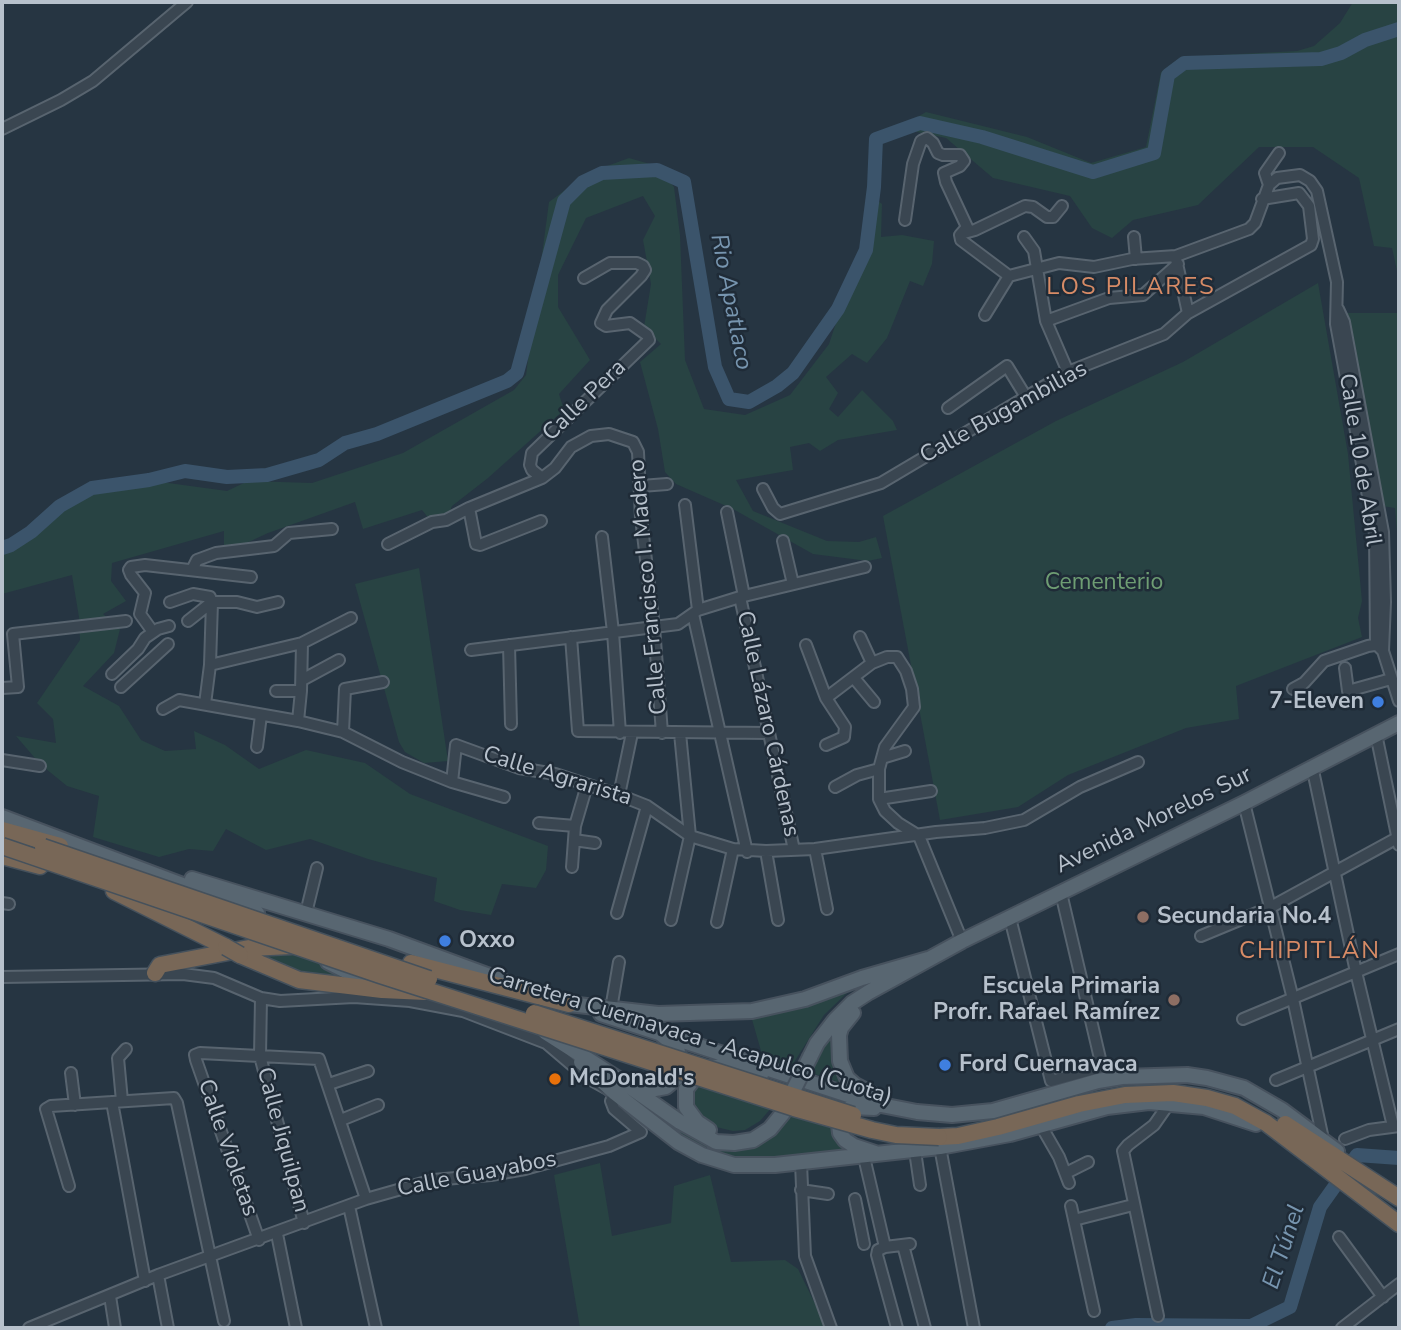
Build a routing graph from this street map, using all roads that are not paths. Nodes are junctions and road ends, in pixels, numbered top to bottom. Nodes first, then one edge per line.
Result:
1 (187, 2) edge
2 (2, 129) edge
3 (1279, 153) dead end
4 (1269, 185) junction
5 (1262, 199) junction
6 (1062, 206) dead end
7 (905, 220) dead end
8 (962, 236) junction
9 (1024, 237) dead end
10 (1134, 237) dead end
11 (1136, 259) junction
12 (1177, 260) junction
13 (1036, 268) junction
14 (1009, 276) junction
15 (584, 278) dead end
16 (987, 313) dead end
17 (1188, 313) junction
18 (1046, 321) junction
19 (1068, 372) junction
20 (1026, 397) junction
21 (948, 408) dead end
22 (634, 442) joint
23 (542, 478) junction
24 (667, 484) dead end
25 (641, 486) junction
26 (763, 489) dead end
27 (685, 505) dead end
28 (469, 508) junction
29 (727, 512) dead end
30 (541, 521) dead end
31 (332, 529) dead end
32 (602, 537) dead end
33 (783, 541) dead end
34 (388, 544) dead end
35 (865, 566) dead end
36 (178, 569) junction
37 (192, 570) junction
38 (251, 577) dead end
39 (793, 584) junction
40 (197, 594) junction
41 (742, 596) junction
42 (211, 600) junction
43 (278, 601) dead end
44 (170, 602) dead end
45 (696, 612) junction
46 (351, 618) dead end
47 (126, 621) dead end
48 (188, 621) dead end
49 (169, 626) dead end
50 (654, 627) junction
51 (153, 632) junction
52 (612, 632) junction
53 (571, 637) junction
54 (860, 637) dead end
55 (302, 643) junction
56 (167, 645) dead end
57 (509, 645) junction
58 (806, 645) dead end
59 (1381, 646) junction
60 (471, 650) dead end
61 (339, 660) dead end
62 (872, 663) junction
63 (210, 665) junction
64 (1345, 668) dead end
65 (112, 674) dead end
66 (854, 678) junction
67 (1391, 679) junction
68 (383, 682) dead end
69 (302, 686) junction
70 (121, 687) dead end
71 (2, 688) edge
72 (1293, 689) dead end
73 (276, 691) dead end
74 (826, 698) junction
75 (1399, 701) edge
76 (874, 702) dead end
77 (205, 704) junction
78 (163, 709) dead end
79 (261, 715) junction
80 (298, 722) junction
81 (1399, 723) edge
82 (511, 724) dead end
83 (343, 732) junction
84 (626, 733) junction
85 (662, 733) junction
86 (680, 733) junction
87 (722, 733) junction
88 (769, 733) junction
89 (1376, 734) junction
90 (826, 745) dead end
91 (257, 747) dead end
92 (905, 751) dead end
93 (2, 761) edge
94 (1138, 762) dead end
95 (880, 764) junction
96 (40, 766) dead end
97 (1312, 766) junction
98 (452, 782) junction
99 (587, 785) junction
100 (835, 787) dead end
101 (930, 791) dead end
102 (619, 795) junction
103 (504, 797) dead end
104 (879, 799) junction
105 (1244, 803) junction
106 (647, 806) junction
107 (2, 817) edge
108 (539, 823) dead end
109 (575, 826) junction
110 (2, 830) edge
111 (2, 836) edge
112 (690, 836) junction
113 (919, 836) junction
114 (574, 840) junction
115 (1399, 840) edge
116 (596, 842) dead end
117 (2, 846) edge
118 (733, 849) junction
119 (815, 849) junction
120 (794, 850) junction
121 (766, 851) junction
122 (101, 852) junction
123 (747, 852) junction
124 (2, 856) edge
125 (572, 867) dead end
126 (317, 868) dead end
127 (1335, 872) junction
128 (1060, 893) junction
129 (1271, 907) junction
130 (827, 909) dead end
131 (306, 913) junction
132 (617, 913) dead end
133 (1010, 918) junction
134 (671, 920) dead end
135 (778, 920) dead end
136 (717, 922) dead end
137 (1201, 936) dead end
138 (962, 942) junction
139 (1399, 954) edge
140 (928, 959) junction
141 (618, 962) dead end
142 (411, 963) dead end
143 (886, 972) junction
144 (1356, 972) junction
145 (155, 973) junction
146 (902, 975) junction
147 (2, 977) edge
148 (426, 992) junction
149 (261, 998) junction
150 (1293, 999) junction
151 (410, 1001) junction
152 (569, 1004) junction
153 (611, 1009) junction
154 (1243, 1019) dead end
155 (1399, 1029) edge
156 (659, 1032) junction
157 (1372, 1041) junction
158 (126, 1049) dead end
159 (195, 1055) joint
160 (260, 1056) junction
161 (806, 1056) junction
162 (1308, 1068) junction
163 (368, 1071) dead end
164 (71, 1073) dead end
165 (1276, 1080) dead end
166 (329, 1084) junction
167 (618, 1086) junction
168 (117, 1102) junction
169 (1170, 1102) junction
170 (75, 1105) junction
171 (378, 1105) dead end
172 (899, 1108) junction
173 (779, 1111) junction
174 (917, 1112) junction
175 (341, 1120) junction
176 (1040, 1124) junction
177 (1396, 1126) edge
178 (982, 1127) junction
179 (840, 1133) junction
180 (1345, 1139) dead end
181 (1295, 1143) junction
182 (940, 1147) junction
183 (1322, 1148) junction
184 (915, 1151) junction
185 (881, 1155) junction
186 (864, 1157) junction
187 (1088, 1162) dead end
188 (801, 1163) junction
189 (920, 1185) dead end
190 (69, 1186) dead end
191 (801, 1190) junction
192 (828, 1194) dead end
193 (1399, 1198) edge
194 (366, 1199) junction
195 (855, 1199) dead end
196 (1133, 1205) junction
197 (349, 1206) junction
198 (1071, 1206) dead end
199 (1074, 1220) junction
200 (304, 1223) junction
201 (879, 1224) junction
202 (1399, 1224) edge
203 (860, 1228) junction
204 (276, 1234) junction
205 (1339, 1237) dead end
206 (259, 1240) junction
207 (864, 1244) dead end
208 (882, 1249) junction
209 (209, 1257) junction
210 (158, 1275) junction
211 (145, 1281) junction
212 (1399, 1283) edge
213 (110, 1296) junction
214 (1383, 1297) junction
215 (1094, 1311) dead end
216 (1157, 1316) dead end
217 (224, 1321) dead end
218 (29, 1328) edge
219 (116, 1328) edge
220 (168, 1328) edge
221 (296, 1328) edge
222 (376, 1328) edge
223 (831, 1328) edge
224 (897, 1328) edge
225 (925, 1328) edge
226 (974, 1328) edge
227 (1342, 1328) edge

1 - 2 street
3 - 4 street
4 - 5 street
4 - 59 street, Calle 10 de Abril
5 - 12 street
5 - 17 street, Calle Bugambilias
6 - 8 street
7 - 8 street
8 - 14 street
9 - 13 street
10 - 11 street
11 - 12 street
11 - 13 street
12 - 17 street
12 - 18 street
13 - 14 street
13 - 18 street
14 - 16 street
15 - 23 street, Calle Pera
17 - 19 street, Calle Bugambilias
18 - 19 street
19 - 20 street, Calle Bugambilias
20 - 21 street
20 - 26 street, Calle Bugambilias
22 - 23 street, Calle Pera
22 - 25 street, Calle Francisco I. Madero
23 - 28 street
24 - 25 street
25 - 50 street, Calle Francisco I. Madero
27 - 45 street
28 - 30 street
28 - 34 street
29 - 41 street, Calle Lázaro Cárdenas
31 - 37 street
32 - 52 street
33 - 39 street
35 - 39 street
36 - 37 street
36 - 40 street
36 - 51 street
37 - 38 street
39 - 41 street
40 - 42 street
40 - 44 street
41 - 45 street
41 - 88 street, Calle Lázaro Cárdenas
42 - 43 street
42 - 48 street
42 - 63 street
45 - 50 street
45 - 87 street
46 - 55 street
47 - 71 street
49 - 51 street
50 - 52 street
50 - 85 street, Calle Francisco I. Madero
51 - 65 street
52 - 53 street
52 - 84 street
53 - 57 street
53 - 84 street
54 - 62 street
55 - 63 street
55 - 69 street
56 - 70 street
57 - 60 street
57 - 82 street
58 - 74 street
59 - 67 street, Calle 10 de Abril
59 - 72 street
61 - 69 street
62 - 66 street
62 - 95 street
63 - 77 street
64 - 67 street
66 - 74 street
66 - 76 street
67 - 75 street, Calle 10 de Abril
68 - 83 street
69 - 73 street
69 - 80 street
74 - 90 street
77 - 78 street, Calle Agrarista
77 - 79 street, Calle Agrarista
79 - 80 street, Calle Agrarista
79 - 91 street
80 - 83 street, Calle Agrarista
81 - 89 main road, Avenida Morelos Sur
83 - 98 street, Calle Agrarista
84 - 85 street
84 - 102 street
85 - 86 street
86 - 87 street
86 - 112 street, Calle Francisco I. Madero
87 - 88 street
87 - 123 street
88 - 120 street, Calle Lázaro Cárdenas
89 - 97 main road, Avenida Morelos Sur
89 - 115 street
92 - 95 street
93 - 96 street
94 - 113 street, Calle Agrarista
95 - 100 street
95 - 104 street
97 - 105 main road, Avenida Morelos Sur
97 - 127 street
98 - 99 street, Calle Agrarista
98 - 103 street
99 - 102 street, Calle Agrarista
99 - 109 street
101 - 104 street
102 - 106 street, Calle Agrarista
104 - 113 street
105 - 128 main road, Avenida Morelos Sur
105 - 129 street
106 - 112 street, Calle Agrarista
106 - 132 street
107 - 122 main road
108 - 109 street
109 - 114 street
110 - 145 highway
111 - 178 highway, Carretera Cuernavaca - Acapulco (Cuota), bridge
112 - 118 street, Calle Agrarista
112 - 134 street, Calle Francisco I. Madero
113 - 119 street, Calle Agrarista
113 - 138 street
114 - 116 street
114 - 125 street
115 - 127 street
117 - 178 highway, Carretera Cuernavaca - Acapulco (Cuota), bridge
118 - 123 street, Calle Agrarista
118 - 136 street
119 - 120 street, Calle Agrarista
119 - 130 street
120 - 121 street, Calle Agrarista
121 - 123 street, Calle Agrarista
121 - 135 street
122 - 131 main road
122 - 148 main road
124 - 148 highway
126 - 131 street
127 - 129 street
127 - 144 street
128 - 133 main road, Avenida Morelos Sur
128 - 133 street
129 - 137 street
129 - 150 street
131 - 152 main road
133 - 138 main road, Avenida Morelos Sur
138 - 140 main road, Avenida Morelos Sur
139 - 144 street
140 - 143 main road
140 - 146 main road
141 - 153 street
142 - 152 highway
143 - 153 main road
143 - 161 main road
144 - 150 street
144 - 157 street
145 - 147 street
145 - 149 street
146 - 161 main road
146 - 172 main road
148 - 151 main road
148 - 167 main road
149 - 151 street
149 - 160 street, Calle Jiquilpan
150 - 154 street
150 - 162 street
151 - 167 street
152 - 153 main road
152 - 156 main road
155 - 157 street
156 - 167 main road
156 - 172 main road
157 - 162 street
157 - 177 street
158 - 168 street
159 - 160 street, Calle Jiquilpan
159 - 206 street, Calle Violetas
160 - 166 street
160 - 200 street, Calle Jiquilpan
161 - 173 main road, bridge
162 - 165 street
162 - 183 street
163 - 166 street
164 - 170 street
166 - 175 street
167 - 173 main road
167 - 188 main road
167 - 194 street, Calle Guayabos
168 - 170 street
168 - 209 street
168 - 211 street
169 - 176 main road
169 - 181 main road
169 - 196 street
170 - 190 street
171 - 175 street
172 - 174 main road
173 - 179 main road
174 - 179 main road
174 - 183 main road
175 - 194 street
176 - 182 main road
176 - 187 street
177 - 180 street
178 - 181 highway, Carretera Cuernavaca - Acapulco (Cuota)
178 - 183 highway, Carretera Cuernavaca - Acapulco (Cuota)
179 - 185 main road
181 - 183 highway, Carretera Cuernavaca - Acapulco (Cuota)
182 - 184 main road
182 - 226 street
183 - 193 highway, Carretera Cuernavaca - Acapulco (Cuota)
183 - 202 highway
184 - 185 main road
184 - 189 street
185 - 186 main road
186 - 188 main road
186 - 201 street
188 - 191 street
191 - 192 street
191 - 223 street
194 - 197 street, Calle Guayabos
195 - 203 street
196 - 199 street
196 - 216 street
197 - 200 street, Calle Guayabos
197 - 222 street
198 - 199 street
199 - 215 street
200 - 204 street, Calle Guayabos
201 - 203 street
201 - 208 street
203 - 207 street
204 - 206 street, Calle Guayabos
204 - 221 street
205 - 214 street
206 - 209 street, Calle Guayabos
208 - 224 street
208 - 225 street
209 - 210 street, Calle Guayabos
209 - 217 street
210 - 211 street, Calle Guayabos
210 - 220 street
211 - 213 street, Calle Guayabos
212 - 214 street
213 - 218 street, Calle Guayabos
213 - 219 street
214 - 227 street

